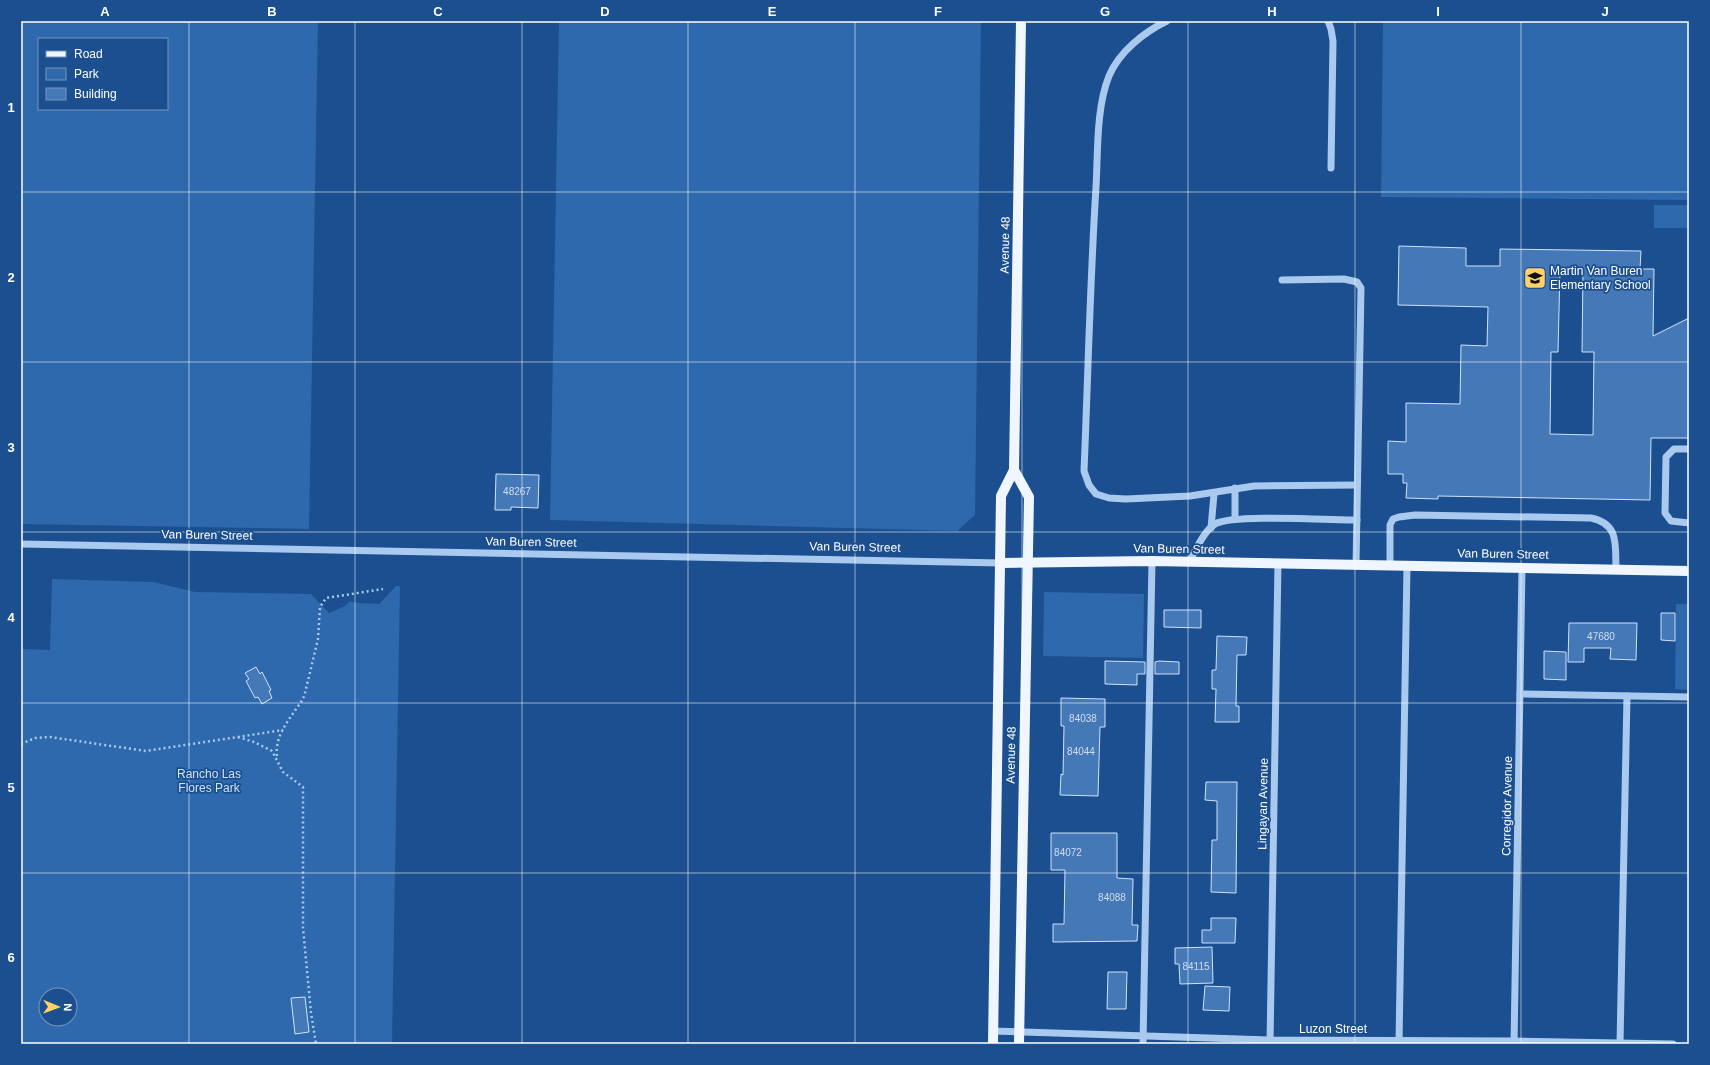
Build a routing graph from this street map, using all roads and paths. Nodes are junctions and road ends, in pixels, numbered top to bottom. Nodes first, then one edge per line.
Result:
1 (1021, 21) edge
2 (1167, 21) edge
3 (1328, 21) edge
4 (1331, 168) dead end
5 (1282, 280) dead end
6 (1689, 449) edge
7 (1014, 470) junction
8 (1357, 485) junction
9 (1234, 488) junction
10 (1214, 494) junction
11 (1234, 520) junction
12 (1357, 520) junction
13 (1689, 522) edge
14 (1211, 528) junction
15 (21, 544) edge
16 (1152, 561) junction
17 (1028, 562) junction
18 (1189, 562) junction
19 (1001, 563) junction
20 (1278, 563) junction
21 (1356, 565) junction
22 (1390, 566) junction
23 (1407, 566) junction
24 (1522, 568) junction
25 (1616, 569) junction
26 (1689, 571) edge
27 (383, 589) dead end
28 (1520, 694) junction
29 (1627, 696) junction
30 (1689, 697) edge
31 (283, 730) junction
32 (238, 737) junction
33 (21, 744) edge
34 (278, 759) junction
35 (993, 1030) junction
36 (1019, 1031) junction
37 (1143, 1036) junction
38 (1270, 1042) edge
39 (1399, 1042) edge
40 (1514, 1042) edge
41 (316, 1044) edge
42 (993, 1044) edge
43 (1019, 1044) edge
44 (1143, 1044) edge
45 (1620, 1044) edge
46 (1673, 1044) edge

1 - 7 main road, Avenue 48
2 - 10 street
3 - 4 street
5 - 8 street
6 - 13 street
7 - 17 main road, Avenue 48
7 - 19 main road, Avenue 48
8 - 9 street
8 - 12 street
9 - 10 street
9 - 11 street
10 - 14 street
11 - 12 street
11 - 14 street
12 - 21 street
14 - 18 street
15 - 19 street, Van Buren Street
16 - 17 main road, Van Buren Street
16 - 18 main road, Van Buren Street
16 - 37 street
17 - 19 main road, Van Buren Street
17 - 36 main road, Avenue 48
18 - 20 main road, Van Buren Street
19 - 35 main road, Avenue 48
20 - 21 main road, Van Buren Street
20 - 38 street, Lingayan Avenue
21 - 22 main road, Van Buren Street
22 - 23 main road, Van Buren Street
22 - 25 street
23 - 24 main road, Van Buren Street
23 - 39 street
24 - 25 main road, Van Buren Street
24 - 28 street, Corregidor Avenue
25 - 26 main road, Van Buren Street
27 - 31 path
28 - 29 street
28 - 40 street, Corregidor Avenue
29 - 30 street
29 - 45 street
31 - 32 path
31 - 34 path
32 - 33 path
32 - 34 path
34 - 41 path
35 - 36 street, Luzon Street
35 - 42 main road, Avenue 48
36 - 37 street, Luzon Street
36 - 43 main road, Avenue 48
37 - 38 street, Luzon Street
37 - 44 street
38 - 39 street, Luzon Street
39 - 40 street, Luzon Street
40 - 45 street, Luzon Street
45 - 46 street, Luzon Street

